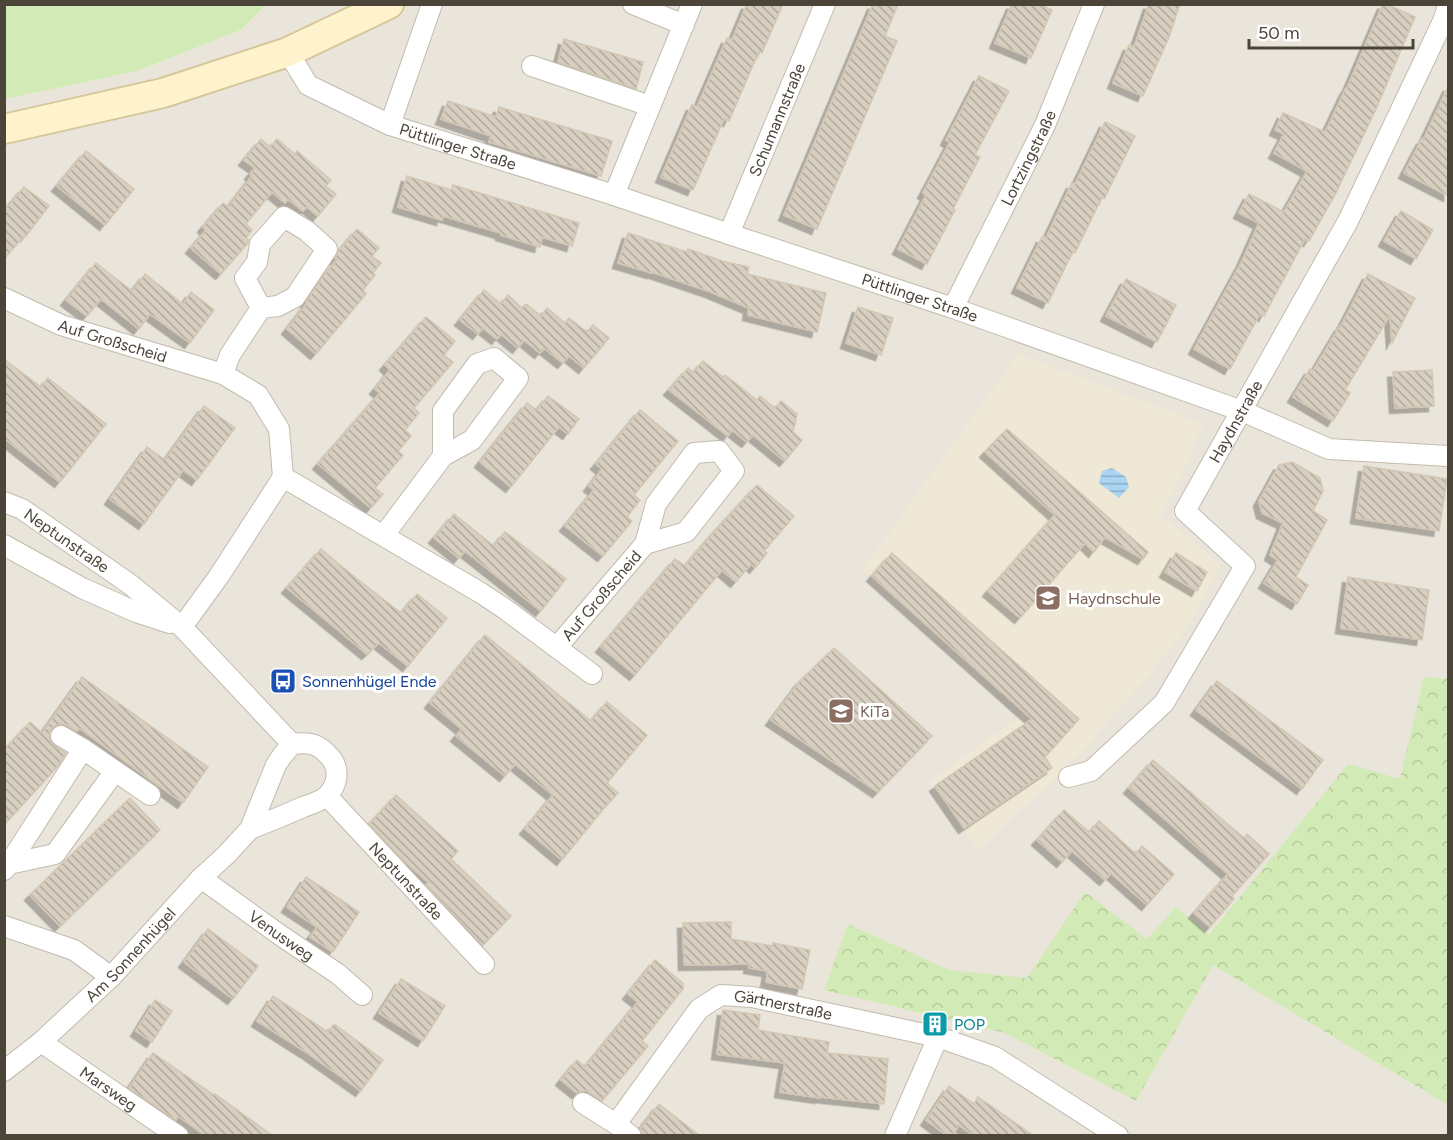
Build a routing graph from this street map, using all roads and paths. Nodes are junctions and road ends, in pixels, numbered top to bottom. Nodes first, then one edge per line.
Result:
1 (390, 4) edge
2 (432, 4) edge
3 (633, 4) edge
4 (692, 4) edge
5 (825, 4) edge
6 (1094, 4) edge
7 (1449, 6) edge
8 (684, 25) junction
9 (288, 52) junction
10 (532, 66) dead end
11 (650, 106) junction
12 (390, 125) junction
13 (4, 129) edge
14 (614, 195) junction
15 (729, 234) junction
16 (4, 298) edge
17 (261, 308) junction
18 (952, 308) junction
19 (223, 374) junction
20 (1242, 411) junction
21 (443, 456) junction
22 (1449, 456) edge
23 (283, 477) junction
24 (4, 502) edge
25 (384, 535) junction
26 (645, 544) junction
27 (4, 545) edge
28 (182, 627) junction
29 (557, 647) junction
30 (592, 674) dead end
31 (61, 736) dead end
32 (292, 744) junction
33 (83, 749) junction
34 (115, 771) junction
35 (1070, 777) dead end
36 (150, 795) dead end
37 (327, 796) junction
38 (250, 829) junction
39 (7, 867) edge
40 (201, 878) junction
41 (4, 926) edge
42 (484, 964) dead end
43 (111, 977) junction
44 (362, 995) dead end
45 (938, 1037) junction
46 (41, 1041) junction
47 (4, 1071) edge
48 (582, 1103) dead end
49 (623, 1130) edge
50 (178, 1136) edge
51 (895, 1136) edge
52 (1118, 1136) edge

1 - 9 main road
2 - 12 street, Püttlinger Straße
3 - 8 street
4 - 8 street
5 - 15 street, Schumannstraße
6 - 18 street, Lortzingstraße
7 - 20 street, Haydnstraße
8 - 11 street
9 - 12 street, Püttlinger Straße
9 - 13 main road
10 - 11 street
11 - 14 street
12 - 14 street, Püttlinger Straße
14 - 15 street, Püttlinger Straße
15 - 18 street, Püttlinger Straße
16 - 19 street, Auf Großscheid
17 - 17 street
17 - 19 street
18 - 20 street, Püttlinger Straße
19 - 23 street, Auf Großscheid
20 - 22 street, Püttlinger Straße
20 - 35 street, Haydnstraße
21 - 21 street
21 - 25 street
23 - 25 street, Auf Großscheid
23 - 28 street
24 - 28 street, Neptunstraße
25 - 29 street, Auf Großscheid
26 - 26 street, Auf Großscheid
26 - 29 street, Auf Großscheid
27 - 28 street, Neptunstraße
28 - 32 street, Neptunstraße
29 - 30 street, Auf Großscheid
31 - 33 street
32 - 37 street
32 - 38 street
33 - 34 street
33 - 39 street
34 - 36 street
34 - 39 street
37 - 38 street
37 - 42 street, Neptunstraße
38 - 40 street, Am Sonnenhügel
40 - 43 street, Am Sonnenhügel
40 - 44 street, Venusweg
41 - 43 street
43 - 46 street, Am Sonnenhügel
45 - 49 street, Gärtnerstraße
45 - 51 street
45 - 52 street, Gärtnerstraße
46 - 47 street, Am Sonnenhügel
46 - 50 street, Marsweg
48 - 49 street, Gärtnerstraße

